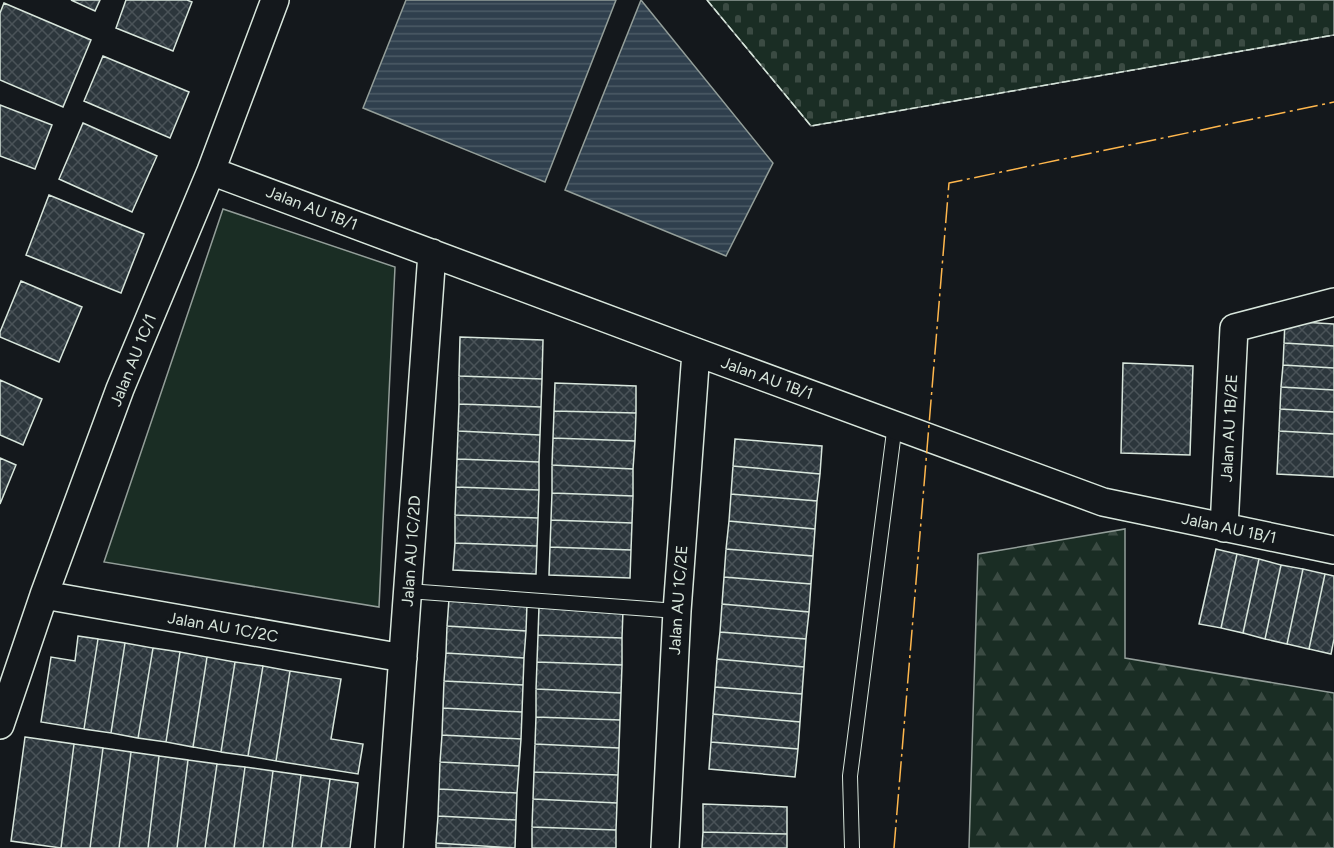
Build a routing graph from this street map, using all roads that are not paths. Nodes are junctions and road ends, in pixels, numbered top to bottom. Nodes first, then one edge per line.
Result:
1 (275, 0) edge
2 (211, 171) junction
3 (432, 253) junction
4 (1334, 302) edge
5 (696, 352) junction
6 (895, 424) junction
7 (1224, 528) junction
8 (1334, 550) edge
9 (408, 591) junction
10 (44, 595) junction
11 (677, 611) junction
12 (403, 658) junction
13 (0, 725) edge
14 (389, 848) edge
15 (664, 848) edge
16 (852, 848) edge

1 - 2 street, Jalan AU 1C/1
2 - 3 street, Jalan AU 1B/1
2 - 10 street, Jalan AU 1C/1
3 - 5 street, Jalan AU 1B/1
3 - 9 street, Jalan AU 1C/2D
4 - 7 street, Jalan AU 1B/2E
5 - 6 street, Jalan AU 1B/1
5 - 11 street, Jalan AU 1C/2E
6 - 7 street, Jalan AU 1B/1
6 - 16 lane
7 - 8 street, Jalan AU 1B/1
9 - 11 lane
9 - 12 street, Jalan AU 1C/2D
10 - 12 street, Jalan AU 1C/2C
10 - 13 street, Jalan AU 1C/1
11 - 15 street, Jalan AU 1C/2E
12 - 14 street, Jalan AU 1C/2D

